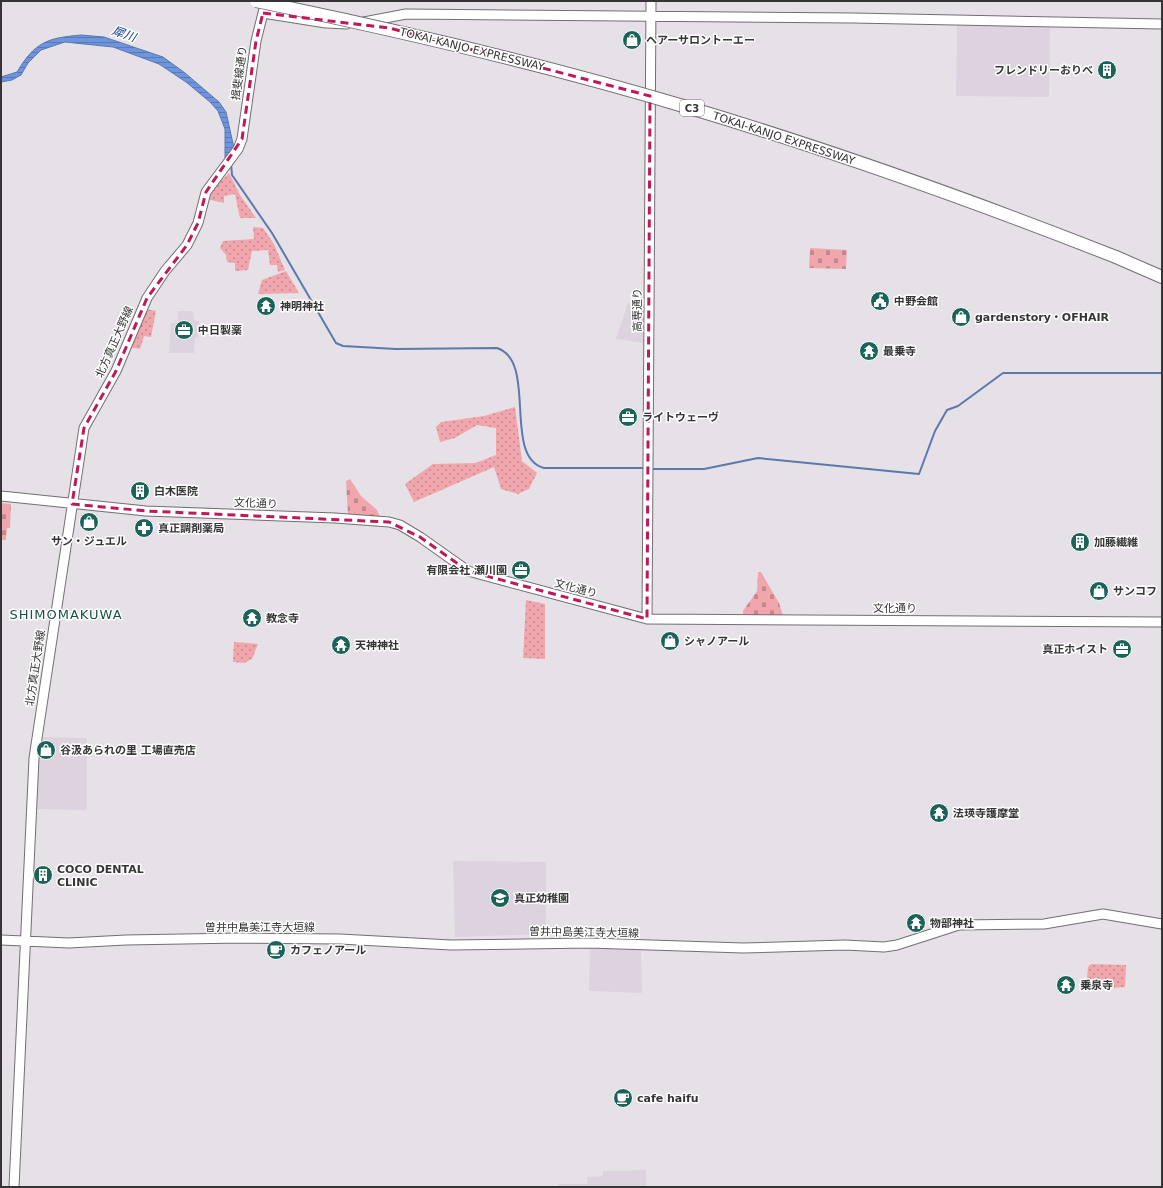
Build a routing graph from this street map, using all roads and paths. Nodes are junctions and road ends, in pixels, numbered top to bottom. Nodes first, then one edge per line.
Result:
1 (256, 1) edge
2 (266, 1) edge
3 (651, 1) edge
4 (263, 13) junction
5 (651, 16) junction
6 (1162, 24) edge
7 (238, 149) joint
8 (1116, 257) junction
9 (1162, 274) edge
10 (1162, 277) edge
11 (1, 496) edge
12 (72, 504) junction
13 (647, 619) junction
14 (1162, 622) edge
15 (1162, 924) edge
16 (1, 940) edge
17 (26, 941) junction
18 (14, 1187) edge

1 - 8 highway, TOKAI-KANJO EXPRESSWAY / C3, bridge
2 - 4 street, 揖斐線通り
3 - 5 street, 高専通り
4 - 5 street
4 - 7 street, 揖斐線通り
5 - 6 street
5 - 13 street, 高専通り
7 - 12 street, 北方真正大野線
8 - 9 highway, TOKAI-KANJO EXPRESSWAY / C3
8 - 10 highway, TOKAI-KANJO EXPRESSWAY / C3
11 - 12 street, 文化通り
12 - 13 street, 文化通り
12 - 17 street, 北方真正大野線
13 - 14 street, 文化通り
15 - 17 street, 曽井中島美江寺大垣線
16 - 17 street, 曽井中島美江寺大垣線
17 - 18 street, 北方真正大野線

